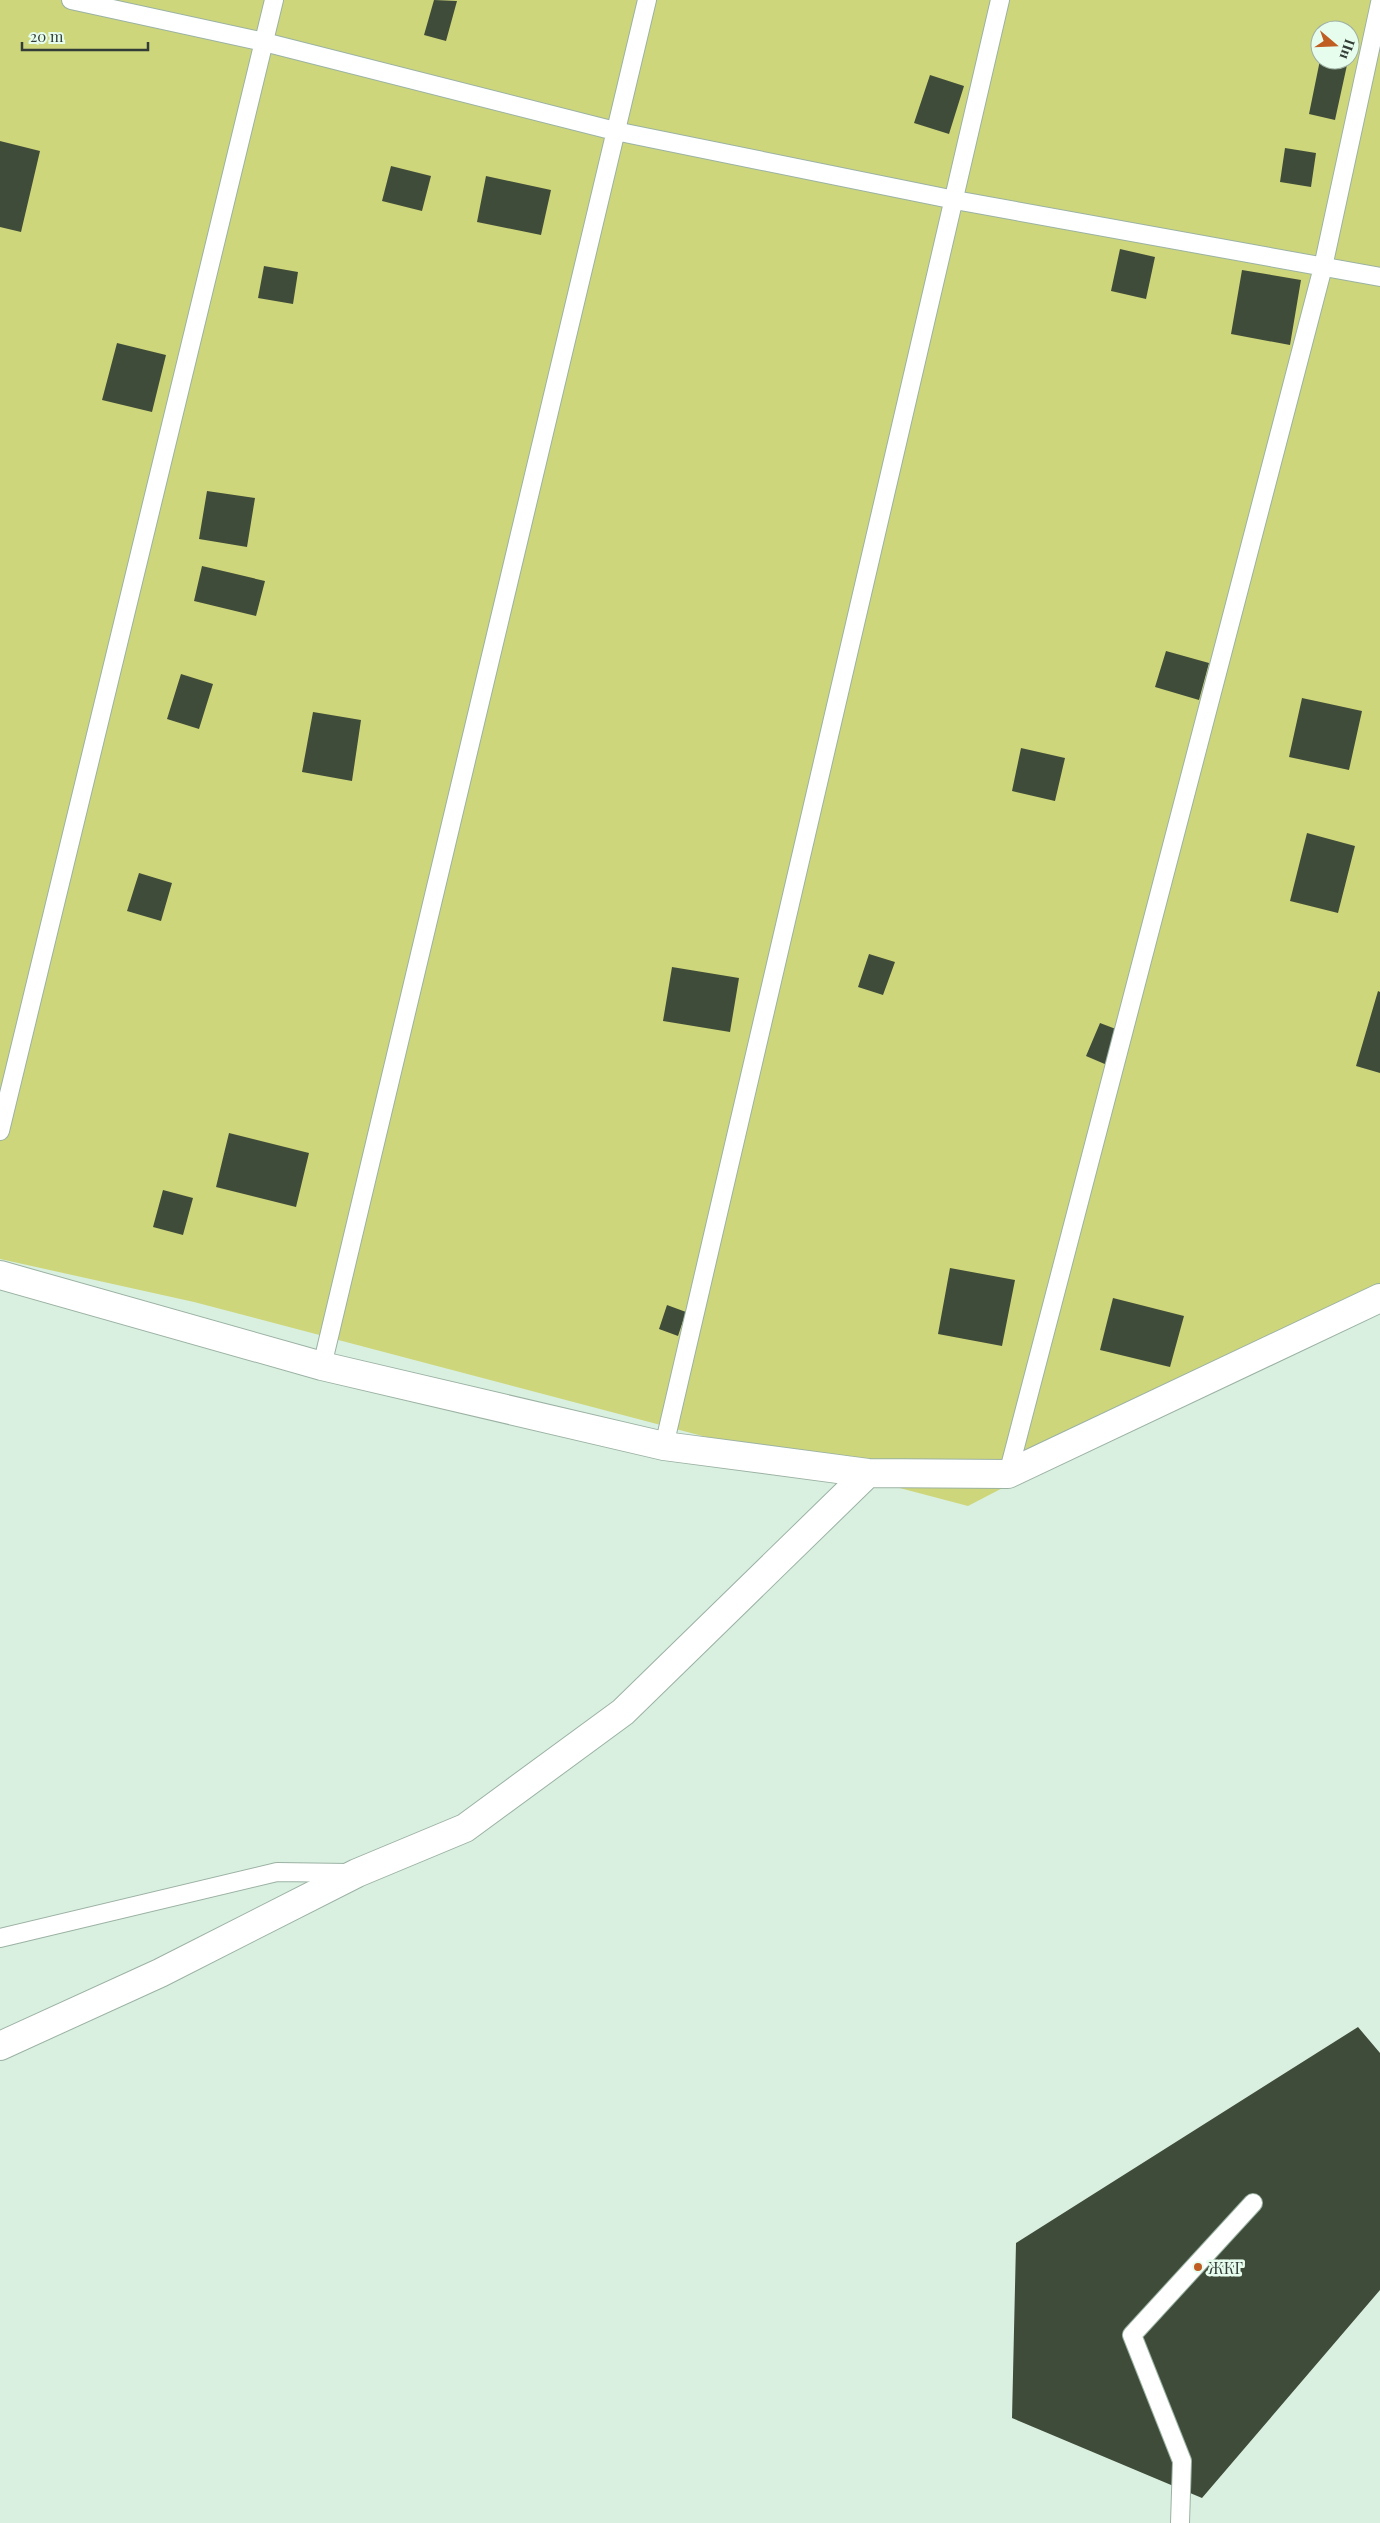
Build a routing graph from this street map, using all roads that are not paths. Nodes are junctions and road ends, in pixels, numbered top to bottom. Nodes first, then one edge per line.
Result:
1 (71, 0) edge
2 (274, 0) edge
3 (647, 0) edge
4 (1000, 0) edge
5 (1380, 4) edge
6 (264, 42) junction
7 (615, 130) junction
8 (955, 200) junction
9 (1323, 267) junction
10 (1380, 277) edge
11 (0, 1131) edge
12 (0, 1275) edge
13 (1380, 1298) edge
14 (322, 1366) junction
15 (664, 1446) junction
16 (868, 1473) junction
17 (1008, 1474) junction
18 (357, 1873) junction
19 (0, 1938) edge
20 (0, 2046) edge
21 (1253, 2203) dead end
22 (1180, 2523) edge

1 - 6 lane
2 - 6 lane
3 - 7 lane
4 - 8 lane
5 - 9 lane
6 - 7 lane
6 - 11 lane
7 - 8 lane
7 - 14 lane
8 - 9 lane
8 - 15 lane
9 - 10 lane
9 - 17 lane
12 - 14 street
13 - 17 street
14 - 15 street
15 - 16 street
16 - 17 street
16 - 18 street
18 - 19 lane
18 - 20 street
21 - 22 lane

